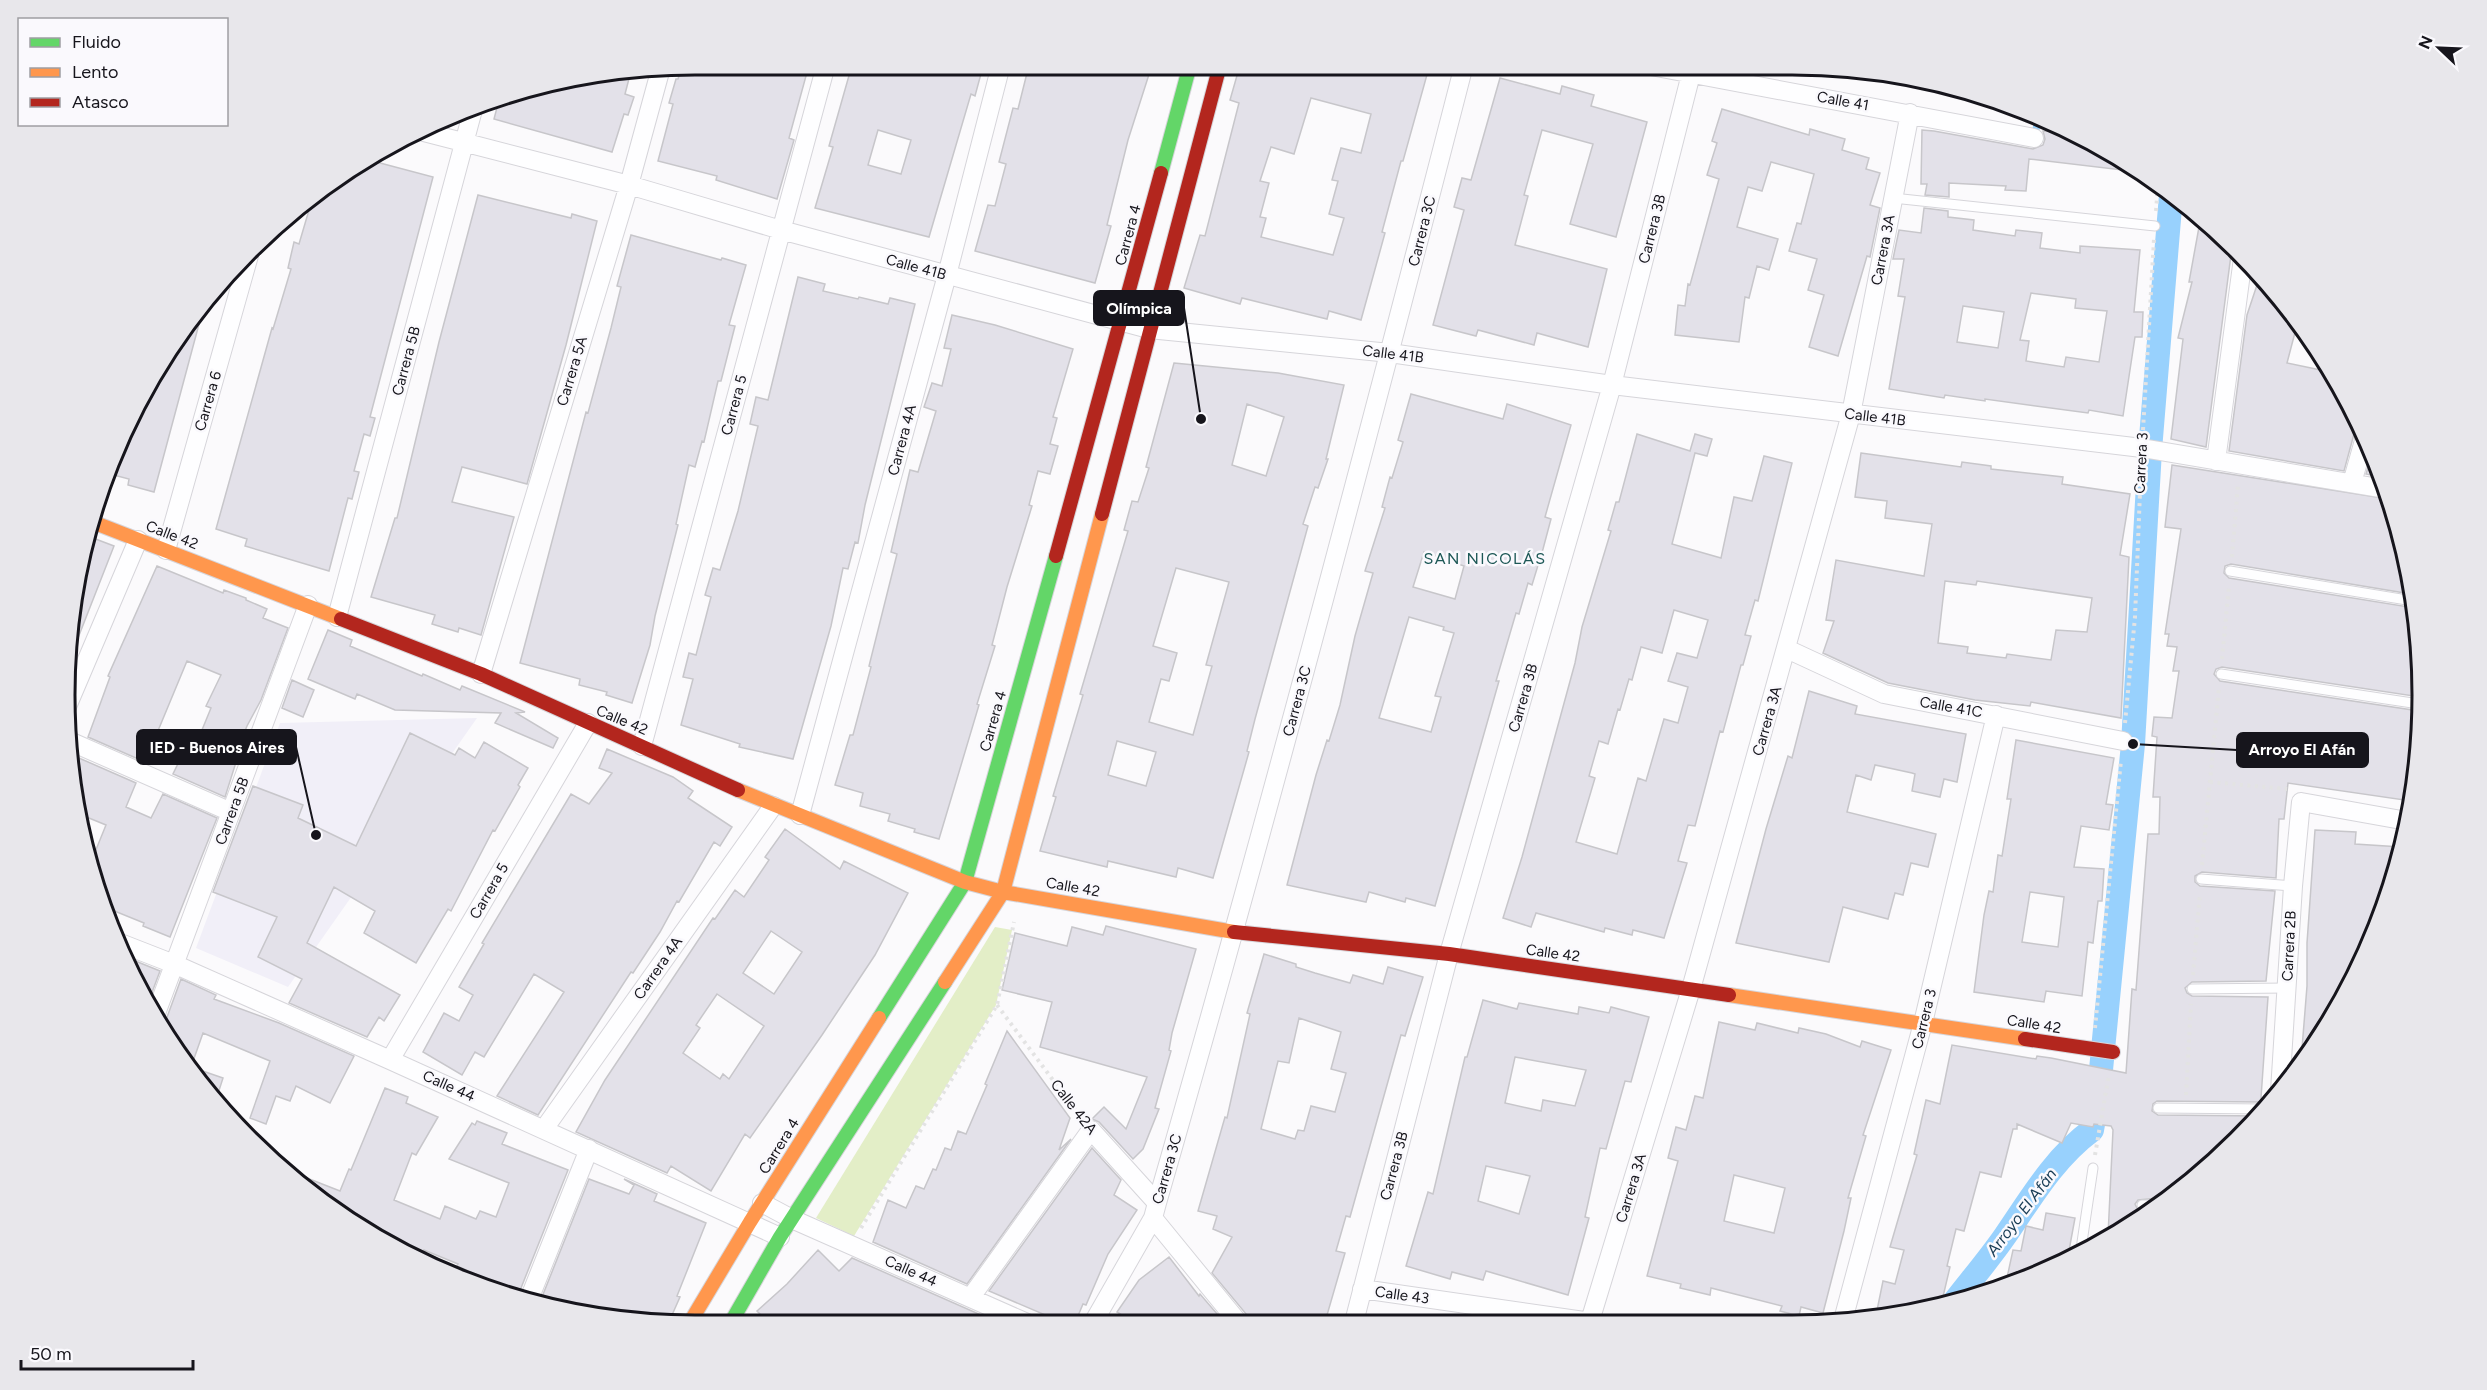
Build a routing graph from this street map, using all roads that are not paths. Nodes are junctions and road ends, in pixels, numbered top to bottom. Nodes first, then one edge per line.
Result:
1 (823, 75) edge
2 (998, 75) edge
3 (1187, 75) edge
4 (1217, 75) edge
5 (1461, 75) edge
6 (1691, 75) edge
7 (1697, 75) edge
8 (659, 76) edge
9 (1910, 113) junction
10 (471, 117) edge
11 (432, 134) edge
12 (2034, 138) dead end
13 (465, 143) junction
14 (629, 185) junction
15 (1893, 198) junction
16 (2155, 226) road end
17 (781, 230) junction
18 (245, 269) edge
19 (2242, 269) edge
20 (947, 275) junction
21 (1122, 321) junction
22 (1149, 328) junction
23 (1390, 353) junction
24 (1612, 385) junction
25 (1851, 414) junction
26 (2361, 450) edge
27 (2216, 460) junction
28 (2352, 483) junction
29 (2376, 487) edge
30 (99, 525) edge
31 (138, 540) junction
32 (166, 550) junction
33 (2230, 571) road end
34 (2405, 601) edge
35 (308, 605) junction
36 (337, 617) junction
37 (1787, 649) junction
38 (76, 668) edge
39 (82, 671) junction
40 (480, 674) junction
41 (2221, 674) road end
42 (75, 687) edge
43 (2412, 703) edge
44 (1996, 715) junction
45 (588, 723) junction
46 (2123, 741) road end
47 (77, 745) edge
48 (642, 746) junction
49 (773, 806) junction
50 (231, 812) junction
51 (800, 815) junction
52 (2399, 820) edge
53 (2201, 879) road end
54 (965, 882) junction
55 (2293, 886) junction
56 (1003, 892) junction
57 (1235, 933) junction
58 (128, 945) edge
59 (1449, 954) junction
60 (174, 964) junction
61 (2192, 988) road end
62 (2286, 988) junction
63 (1691, 989) junction
64 (159, 1006) edge
65 (1923, 1023) junction
66 (2113, 1052) road end
67 (390, 1060) junction
68 (2281, 1076) edge
69 (2158, 1108) dead end
70 (2253, 1109) edge
71 (544, 1129) junction
72 (589, 1149) junction
73 (2094, 1168) dead end
74 (762, 1203) junction
75 (1155, 1210) junction
76 (792, 1219) junction
77 (750, 1222) junction
78 (780, 1237) junction
79 (2082, 1243) edge
80 (1362, 1289) junction
81 (532, 1293) edge
82 (971, 1297) junction
83 (1845, 1313) edge
84 (695, 1315) edge
85 (735, 1315) edge
86 (1010, 1315) edge
87 (1097, 1315) edge
88 (1233, 1315) edge
89 (1356, 1315) edge
90 (1542, 1315) edge
91 (1592, 1315) edge

1 - 17 street, Carrera 5
2 - 20 street, Carrera 4A
3 - 21 street, Carrera 4
4 - 22 street
5 - 23 street, Carrera 3C
6 - 24 street, Carrera 3B
7 - 9 street, Calle 41
8 - 14 street, Carrera 5A
9 - 12 street, Calle 41
9 - 15 street, Carrera 3A
10 - 13 street, Carrera 5B
11 - 13 street, Calle 41B
13 - 14 street, Calle 41B
13 - 36 street, Carrera 5B
14 - 17 street, Calle 41B
14 - 40 street, Carrera 5A
15 - 16 lane
15 - 25 street, Carrera 3A
17 - 20 street, Calle 41B
17 - 48 street, Carrera 5
18 - 32 street, Carrera 6
19 - 27 street
20 - 21 street, Calle 41B
20 - 51 street, Carrera 4A
21 - 22 street, Calle 41B
21 - 54 street, Carrera 4
22 - 23 street, Calle 41B
22 - 56 street
23 - 24 street, Calle 41B
23 - 57 street, Carrera 3C
24 - 25 street, Calle 41B
24 - 59 street, Carrera 3B
25 - 27 street, Calle 41B
25 - 37 street, Carrera 3A
26 - 28 street
27 - 28 street, Calle 41B
28 - 29 street, Calle 41B
30 - 31 street, Calle 42
31 - 32 street, Calle 42
31 - 39 street
32 - 35 street, Calle 42
33 - 34 lane
35 - 36 street, Calle 42
35 - 50 street, Carrera 5B
36 - 40 street, Calle 42
37 - 44 street, Calle 41C
37 - 63 street, Carrera 3A
38 - 39 lane
39 - 42 street
40 - 45 street, Calle 42
41 - 43 lane
44 - 46 street, Calle 41C
44 - 65 street, Carrera 3
45 - 48 street, Calle 42
45 - 67 street, Carrera 5
47 - 50 street
48 - 49 street, Calle 42
49 - 51 street, Calle 42
49 - 71 street, Carrera 4A
50 - 60 street, Carrera 5B
51 - 54 street, Calle 42
52 - 55 street, Carrera 2B
53 - 55 lane
54 - 56 street, Calle 42
54 - 74 street, Carrera 4
55 - 62 street, Carrera 2B
56 - 57 street, Calle 42
56 - 76 street
57 - 59 street, Calle 42
57 - 75 street, Carrera 3C
58 - 60 street, Calle 44
59 - 63 street, Calle 42
59 - 80 street, Carrera 3B
60 - 64 street, Carrera 5B
60 - 67 street, Calle 44
61 - 62 lane
62 - 68 street, Carrera 2B
63 - 65 street, Calle 42
63 - 91 street, Carrera 3A
65 - 66 street, Calle 42
65 - 83 street, Carrera 3
67 - 71 street, Calle 44
69 - 70 lane
71 - 72 street, Calle 44
72 - 77 street, Calle 44
72 - 81 street
73 - 79 lane
74 - 76 street, Calle 44
74 - 77 street, Carrera 4
75 - 82 street, Calle 42A
75 - 87 street, Carrera 3C
75 - 88 street, Calle 42A
76 - 78 street
76 - 82 street, Calle 44
77 - 78 street, Calle 44
77 - 84 street, Carrera 4
78 - 85 street
80 - 89 street, Carrera 3B
80 - 90 street, Calle 43
82 - 86 street, Calle 44

